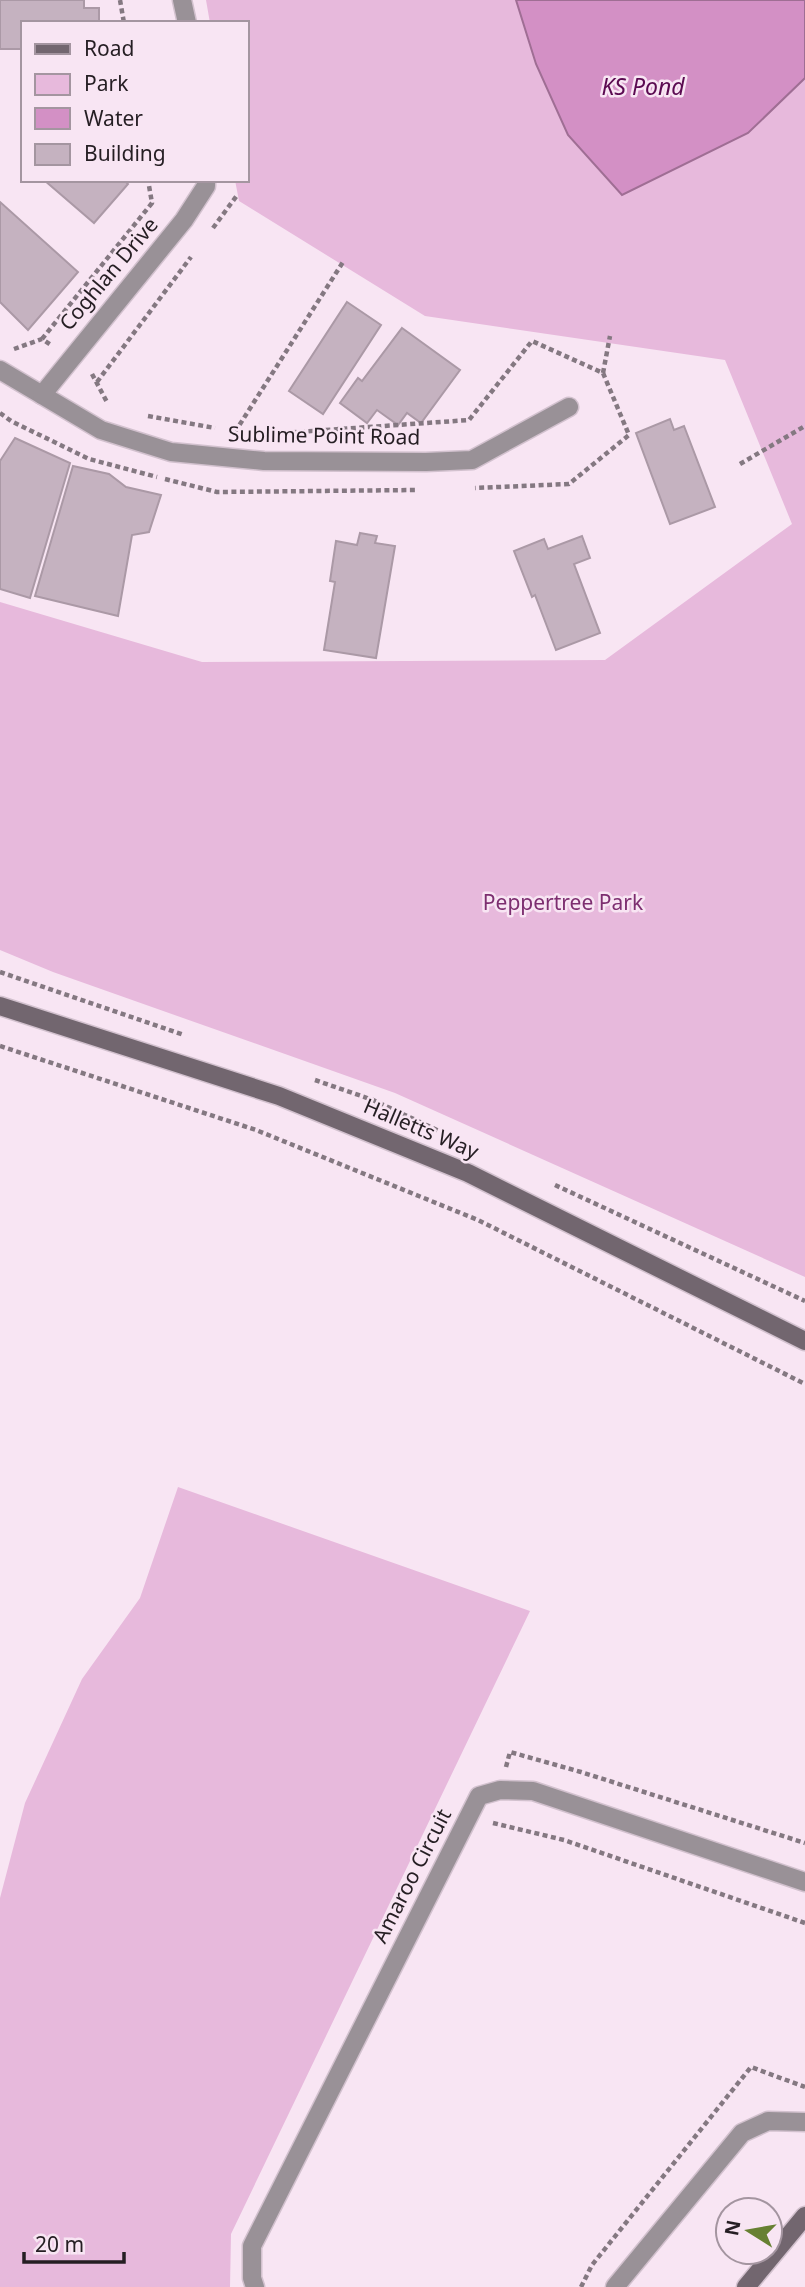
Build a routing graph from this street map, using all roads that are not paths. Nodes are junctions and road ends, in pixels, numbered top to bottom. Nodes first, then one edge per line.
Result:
1 (183, 0) edge
2 (187, 21) edge
3 (206, 182) edge
4 (0, 370) edge
5 (41, 395) junction
6 (569, 407) dead end
7 (0, 1006) edge
8 (805, 1341) edge
9 (805, 1882) edge
10 (805, 2122) edge
11 (805, 2216) edge
12 (255, 2287) edge
13 (615, 2287) edge
14 (746, 2287) edge

1 - 2 street
3 - 5 street, Coghlan Drive
4 - 5 street, Sublime Point Road
5 - 6 street, Sublime Point Road
7 - 8 street, Halletts Way
9 - 12 street, Amaroo Circuit
10 - 13 street
11 - 14 street

